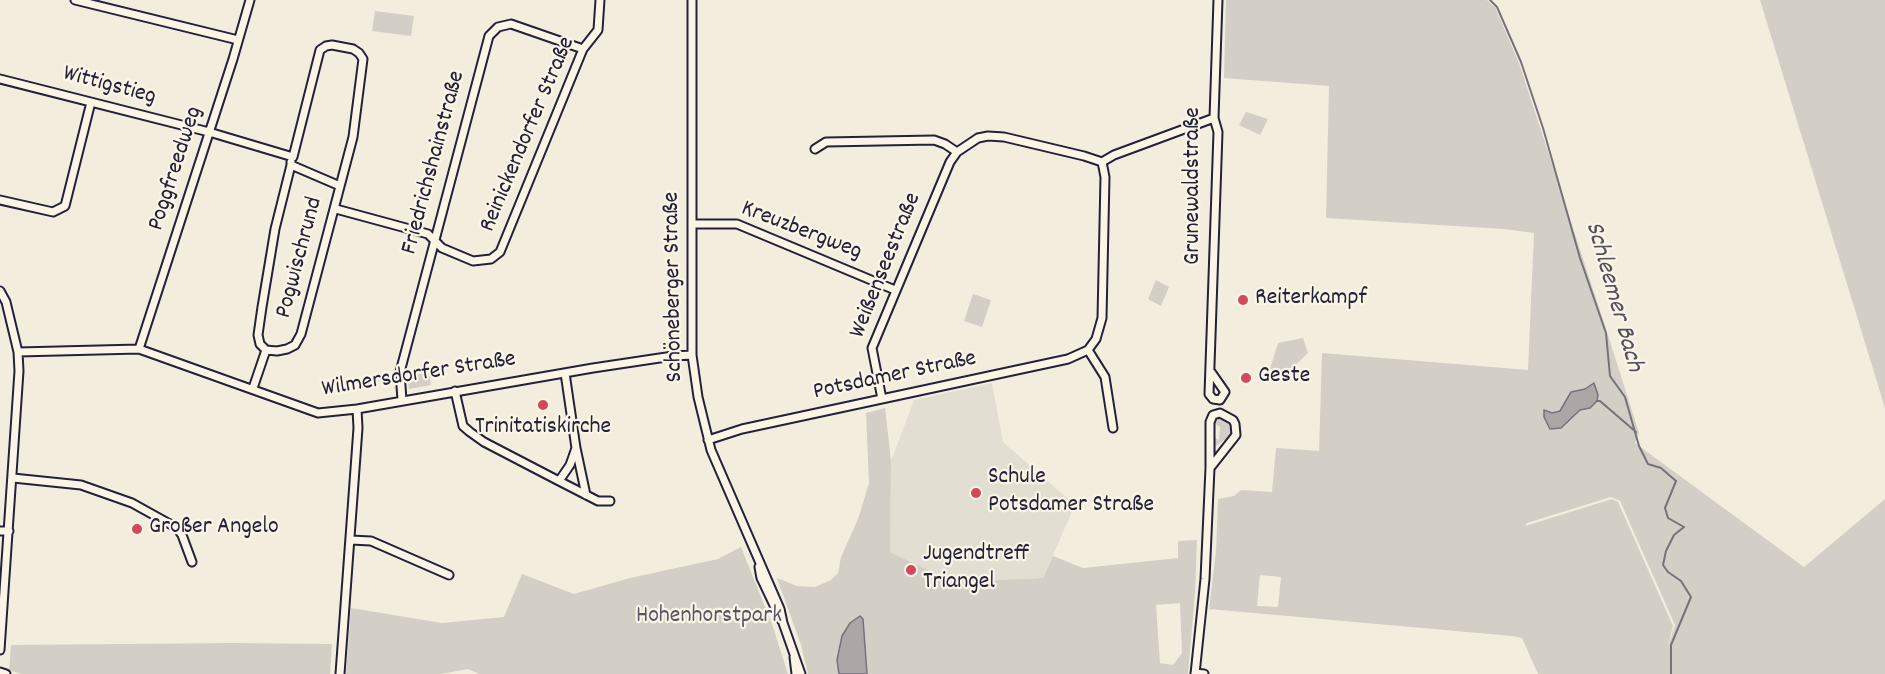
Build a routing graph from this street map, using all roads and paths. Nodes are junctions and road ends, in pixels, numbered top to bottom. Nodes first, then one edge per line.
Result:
1 (75, 0) edge
2 (250, 0) edge
3 (600, 0) edge
4 (692, 0) edge
5 (1218, 0) edge
6 (238, 40) junction
7 (583, 49) junction
8 (0, 79) edge
9 (91, 102) junction
10 (1214, 118) junction
11 (209, 132) junction
12 (815, 149) dead end
13 (957, 152) junction
14 (293, 157) junction
15 (1102, 162) junction
16 (291, 165) junction
17 (340, 186) junction
18 (0, 200) edge
19 (336, 209) junction
20 (692, 224) junction
21 (435, 242) junction
22 (895, 290) junction
23 (0, 291) edge
24 (139, 349) junction
25 (266, 350) junction
26 (1088, 350) junction
27 (18, 352) junction
28 (692, 355) junction
29 (1211, 372) dead end
30 (565, 373) junction
31 (252, 388) junction
32 (455, 391) junction
33 (882, 399) junction
34 (402, 400) junction
35 (357, 409) junction
36 (1113, 428) dead end
37 (708, 440) junction
38 (576, 448) junction
39 (1210, 468) junction
40 (13, 478) junction
41 (559, 481) junction
42 (586, 495) junction
43 (609, 501) dead end
44 (0, 531) edge
45 (9, 531) junction
46 (351, 540) junction
47 (192, 562) dead end
48 (449, 575) dead end
49 (0, 650) edge
50 (794, 655) junction
51 (0, 672) edge
52 (6, 674) edge
53 (340, 674) edge
54 (796, 674) edge
55 (801, 674) edge
56 (1195, 674) edge
57 (1204, 674) edge

1 - 6 street
2 - 6 street, Poggfreedweg
3 - 7 street, Reinickendorfer Straße
4 - 20 street, Schöneberger Straße
5 - 10 street, Grunewaldstraße
6 - 11 street, Poggfreedweg
7 - 21 street, Reinickendorfer Straße
7 - 21 street, Friedrichshainstraße
8 - 9 street, Wittigstieg
9 - 11 street, Wittigstieg
9 - 18 street
10 - 15 street
10 - 29 street, Grunewaldstraße
11 - 14 street
11 - 24 street, Poggfreedweg
12 - 13 street
13 - 15 street
13 - 22 street, Weißenseestraße
14 - 16 street, Pogwischrund
14 - 17 street, Pogwischrund
15 - 26 street
16 - 17 street, Pogwischrund
16 - 25 street, Pogwischrund
17 - 19 street, Pogwischrund
19 - 21 street, Reinickendorfer Straße
19 - 25 street, Pogwischrund
20 - 22 street, Kreuzbergweg
20 - 28 street, Schöneberger Straße
21 - 34 street, Friedrichshainstraße
22 - 33 street, Weißenseestraße
23 - 27 street
24 - 27 street, Wilmersdorfer Straße
24 - 31 street, Wilmersdorfer Straße
25 - 31 street
26 - 33 street, Potsdamer Straße
26 - 36 street
27 - 40 street
28 - 30 street, Wilmersdorfer Straße
28 - 37 street, Schöneberger Straße
30 - 32 street, Wilmersdorfer Straße
30 - 38 street
31 - 35 street, Wilmersdorfer Straße
32 - 34 street, Wilmersdorfer Straße
32 - 41 street
33 - 37 street, Potsdamer Straße
34 - 35 street, Wilmersdorfer Straße
35 - 46 street
37 - 50 street, Schöneberger Straße
38 - 41 street
38 - 42 street
39 - 39 street
39 - 56 street
40 - 45 street
40 - 47 street
41 - 42 street
42 - 43 street
44 - 45 street
45 - 49 street
46 - 48 street
46 - 53 street
50 - 54 street, Schöneberger Straße
50 - 55 street, Schöneberger Straße
51 - 52 street
56 - 57 street

